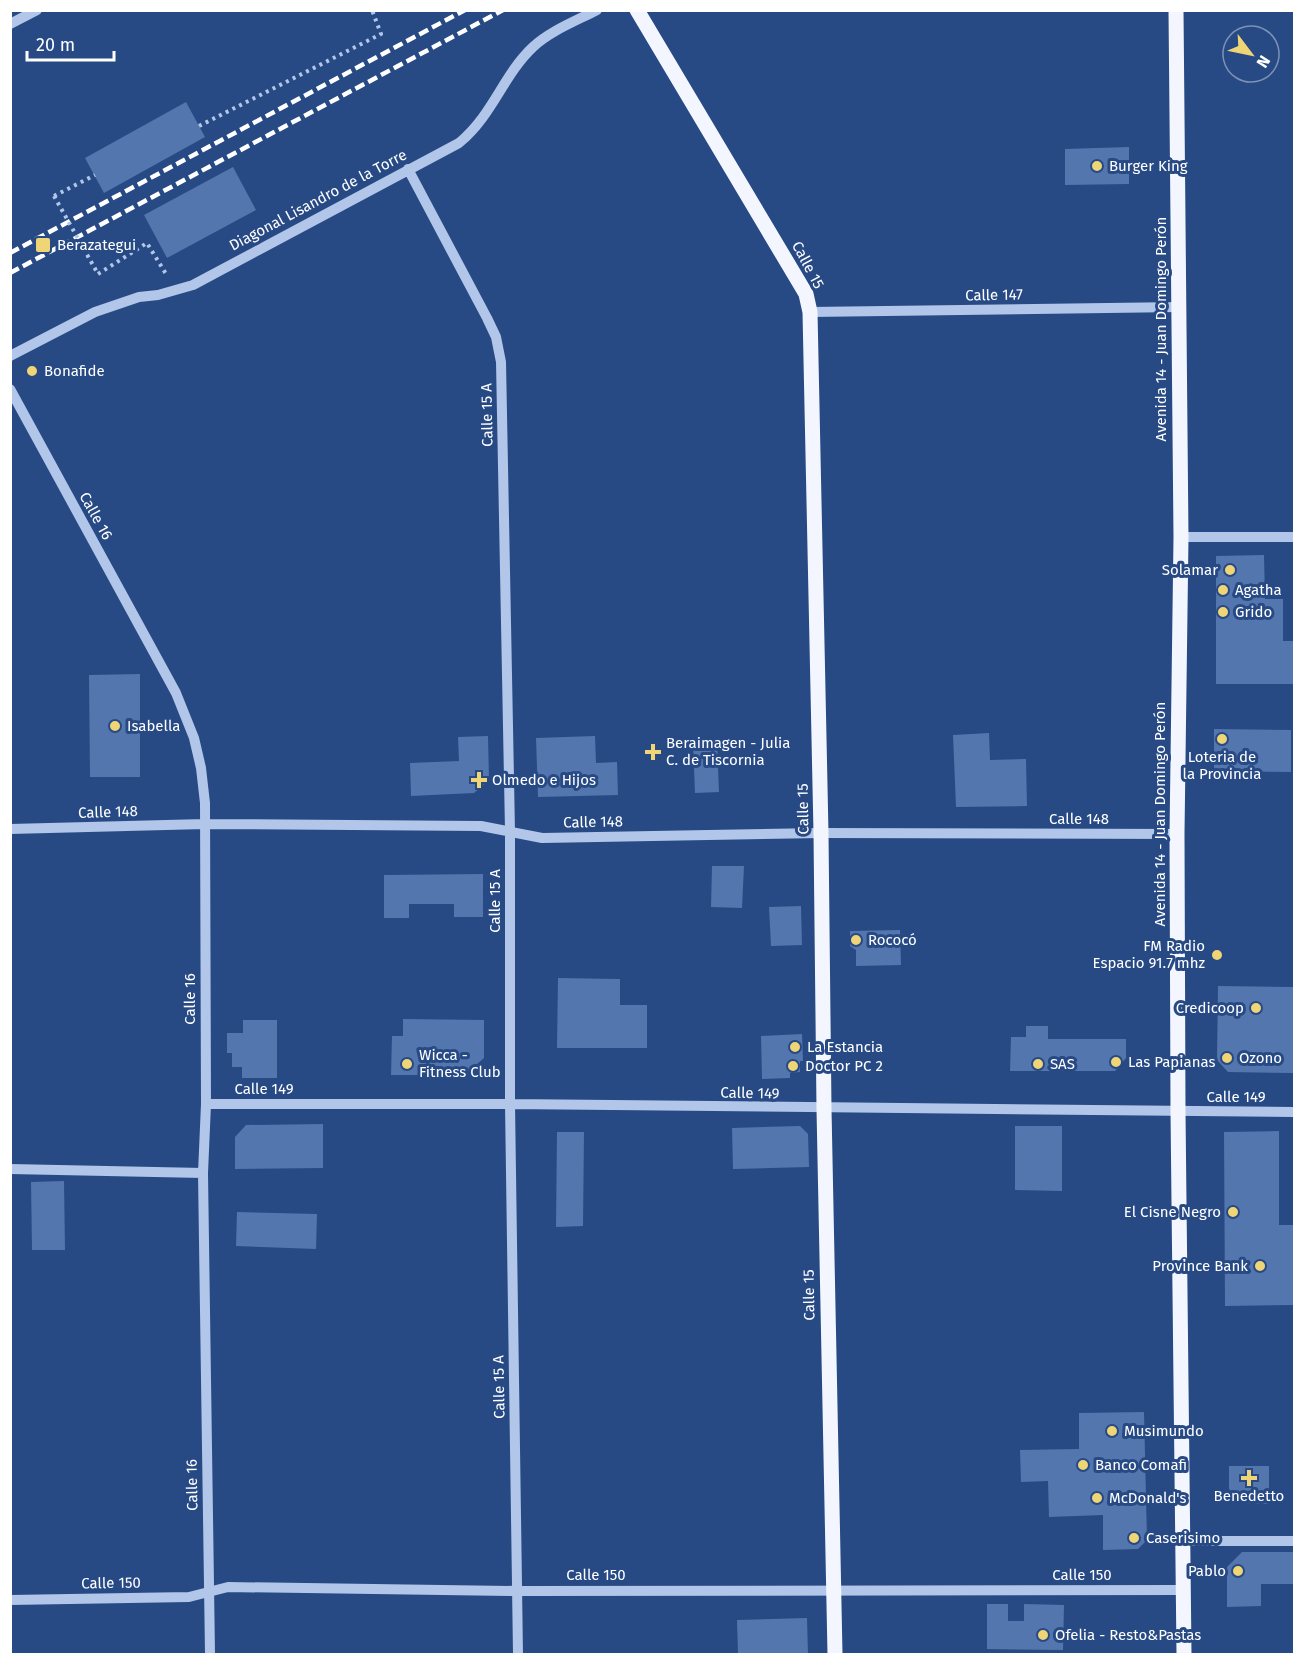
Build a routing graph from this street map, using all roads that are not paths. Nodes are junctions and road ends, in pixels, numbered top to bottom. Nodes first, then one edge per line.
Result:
1 (37, 10) edge
2 (597, 10) edge
3 (637, 10) edge
4 (1176, 10) edge
5 (10, 24) edge
6 (408, 169) junction
7 (1180, 308) junction
8 (810, 312) junction
9 (10, 356) edge
10 (10, 389) edge
11 (1181, 537) junction
12 (1294, 537) edge
13 (205, 824) junction
14 (10, 829) edge
15 (510, 831) junction
16 (821, 833) junction
17 (1178, 834) junction
18 (206, 1104) junction
19 (510, 1104) junction
20 (824, 1109) junction
21 (1178, 1112) junction
22 (1294, 1112) edge
23 (10, 1169) edge
24 (204, 1173) junction
25 (1294, 1540) edge
26 (1184, 1542) junction
27 (833, 1589) junction
28 (1183, 1590) junction
29 (209, 1591) junction
30 (517, 1591) junction
31 (10, 1600) edge
32 (210, 1654) edge
33 (518, 1654) edge
34 (835, 1654) edge
35 (1184, 1654) edge

1 - 5 street
2 - 6 street, Diagonal Lisandro de la Torre
3 - 8 main road, Calle 15
4 - 7 main road, Avenida 14 - Juan Domingo Perón
6 - 9 street, Diagonal Lisandro de la Torre
6 - 15 street, Calle 15 A
7 - 8 street, Calle 147
7 - 11 main road, Avenida 14 - Juan Domingo Perón
8 - 16 main road, Calle 15
10 - 13 street, Calle 16
11 - 12 street
11 - 17 main road, Avenida 14 - Juan Domingo Perón
13 - 14 street, Calle 148
13 - 15 street, Calle 148
13 - 18 street, Calle 16
15 - 16 street, Calle 148
15 - 19 street, Calle 15 A
16 - 17 street, Calle 148
16 - 20 main road, Calle 15
17 - 21 main road, Avenida 14 - Juan Domingo Perón
18 - 19 street, Calle 149
18 - 24 street, Calle 16
19 - 20 street, Calle 149
19 - 30 street, Calle 15 A
20 - 21 street, Calle 149
20 - 27 main road, Calle 15
21 - 22 street, Calle 149
21 - 26 main road, Avenida 14 - Juan Domingo Perón
23 - 24 street
24 - 29 street, Calle 16
25 - 26 street
26 - 28 main road, Avenida 14 - Juan Domingo Perón
27 - 28 street, Calle 150
27 - 30 street, Calle 150
27 - 34 main road, Calle 15
28 - 35 main road, Avenida 14 - Juan Domingo Perón
29 - 30 street, Calle 150
29 - 31 street, Calle 150
29 - 32 street, Calle 16
30 - 33 street, Calle 15 A

